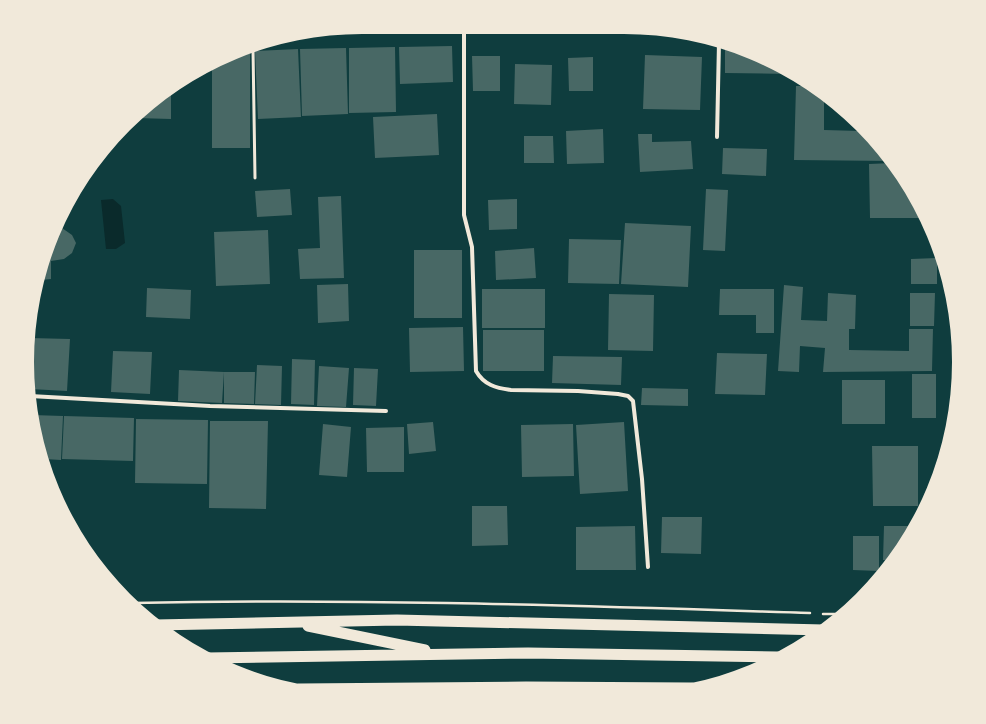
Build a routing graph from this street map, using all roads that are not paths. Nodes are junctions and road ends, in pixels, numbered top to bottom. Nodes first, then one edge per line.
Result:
1 (464, 34) edge
2 (719, 48) edge
3 (253, 53) edge
4 (717, 137) dead end
5 (255, 178) dead end
6 (36, 396) edge
7 (386, 411) dead end
8 (648, 567) dead end
9 (287, 622) junction
10 (165, 624) edge
11 (813, 630) edge
12 (447, 654) junction
13 (767, 657) edge
14 (221, 658) edge
15 (658, 688) edge
16 (337, 689) edge

1 - 8 street
2 - 4 street
3 - 5 lane
6 - 7 street
9 - 10 highway
9 - 11 highway
9 - 12 highway
12 - 13 highway
12 - 14 highway
15 - 16 highway

